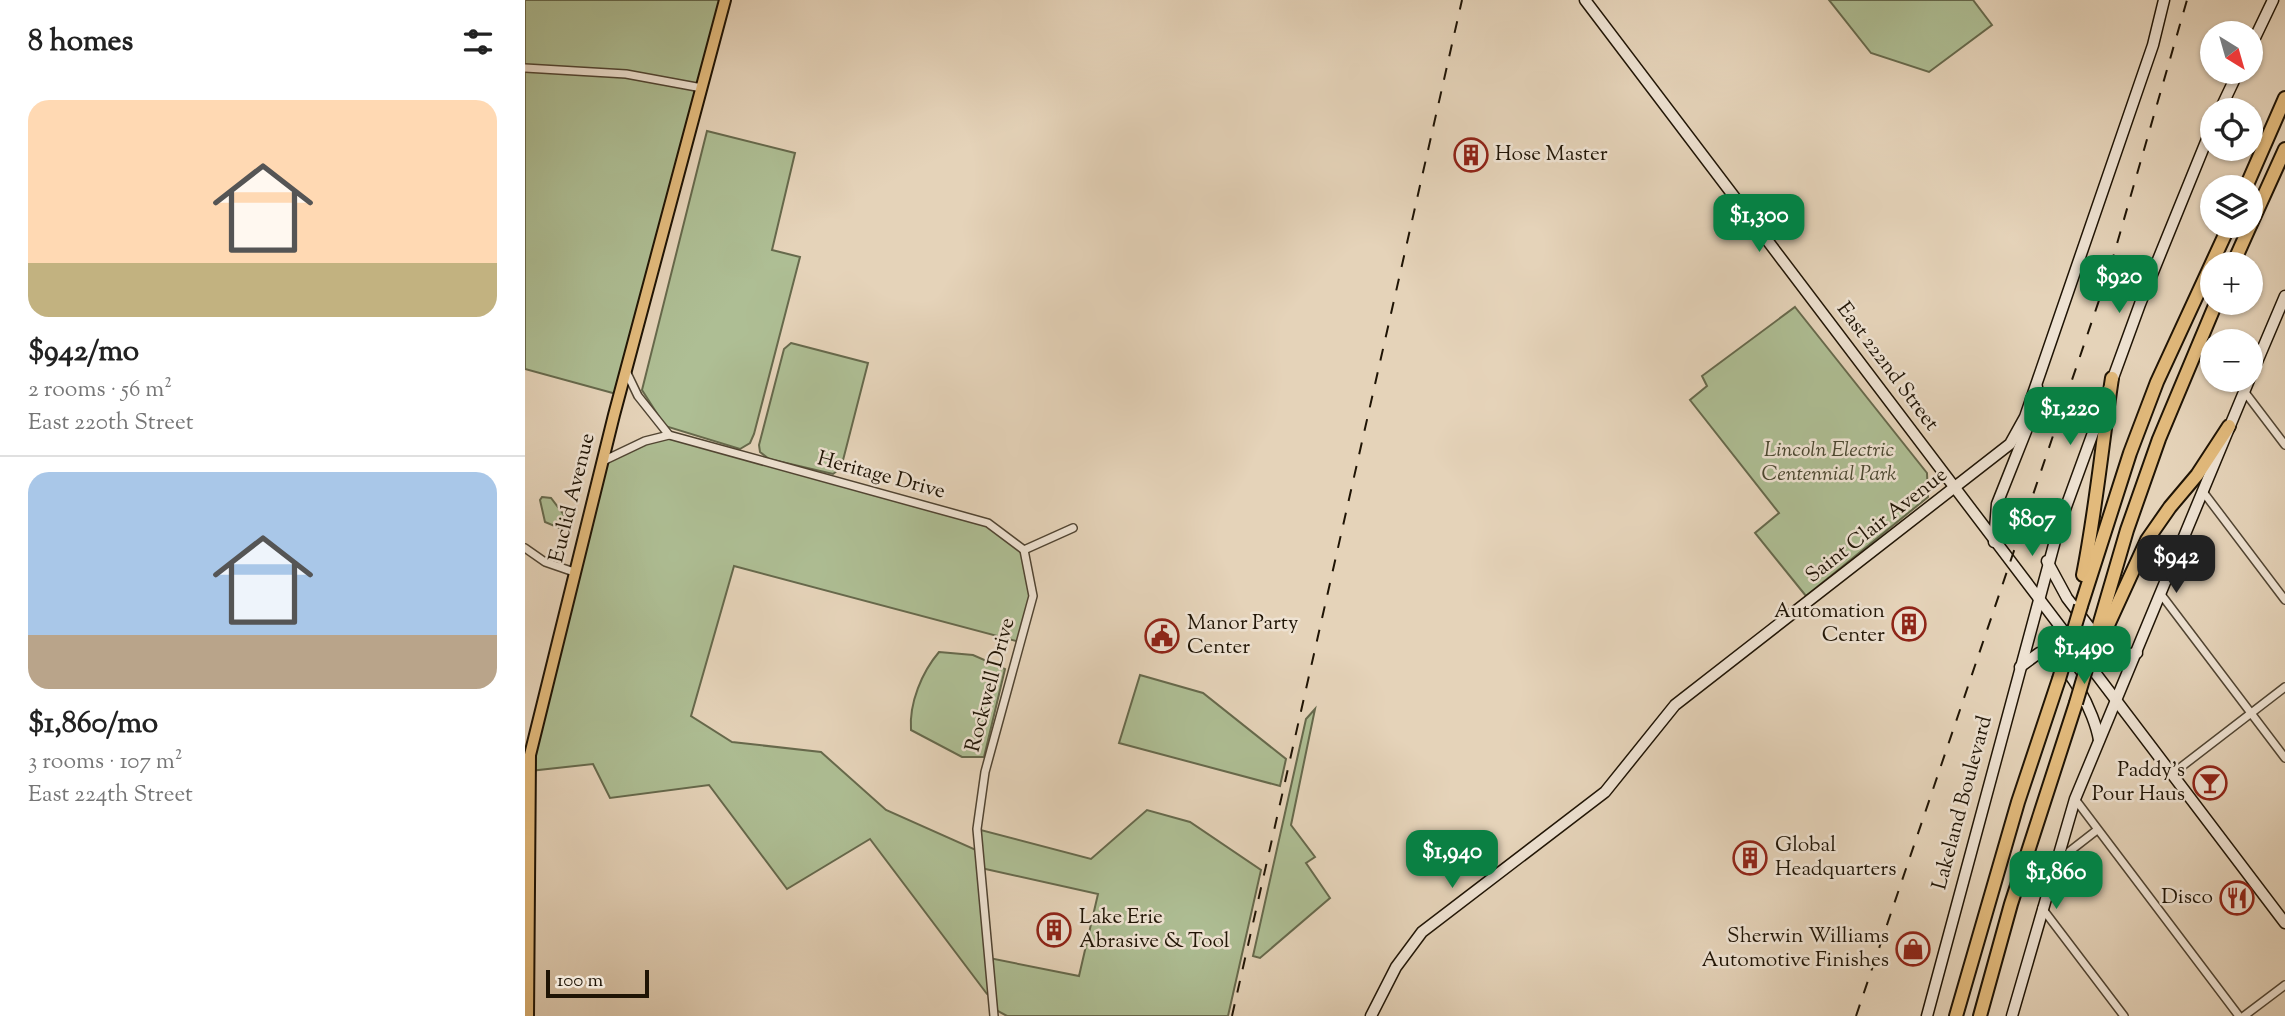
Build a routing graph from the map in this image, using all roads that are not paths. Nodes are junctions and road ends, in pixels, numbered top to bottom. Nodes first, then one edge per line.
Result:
1 (725, 0) edge
2 (2164, 0) edge
3 (2273, 0) edge
4 (1588, 1) edge
5 (2263, 21) edge
6 (525, 68) edge
7 (702, 88) junction
8 (2285, 99) edge
9 (2285, 149) edge
10 (2200, 157) edge
11 (2251, 175) edge
12 (2263, 197) edge
13 (2223, 238) edge
14 (2285, 296) edge
15 (2211, 315) edge
16 (2281, 315) edge
17 (2263, 352) edge
18 (626, 371) junction
19 (2112, 378) junction
20 (2036, 384) junction
21 (2244, 392) edge
22 (2245, 392) edge
23 (2229, 425) junction
24 (669, 435) junction
25 (2285, 445) edge
26 (603, 461) junction
27 (1956, 489) junction
28 (2204, 493) junction
29 (1073, 527) dead end
30 (1994, 542) junction
31 (525, 548) edge
32 (1024, 550) junction
33 (2047, 561) junction
34 (574, 572) junction
35 (2160, 593) junction
36 (2037, 599) junction
37 (2285, 600) edge
38 (2081, 606) junction
39 (2101, 633) junction
40 (2137, 653) junction
41 (2019, 669) junction
42 (2285, 687) edge
43 (2117, 702) junction
44 (2251, 714) junction
45 (2099, 740) junction
46 (527, 755) edge
47 (2285, 758) edge
48 (2172, 774) junction
49 (2075, 799) junction
50 (2098, 830) junction
51 (2070, 851) dead end
52 (2041, 907) junction
53 (2285, 923) edge
54 (2057, 928) junction
55 (2035, 932) junction
56 (1973, 954) junction
57 (1993, 971) junction
58 (2285, 985) edge
59 (528, 1016) edge
60 (994, 1016) edge
61 (1371, 1016) edge
62 (1927, 1016) edge
63 (1948, 1016) edge
64 (1956, 1016) edge
65 (1980, 1016) edge
66 (1986, 1016) edge
67 (2013, 1016) edge
68 (2124, 1016) edge
69 (2242, 1016) edge

1 - 7 main road, Euclid Avenue
2 - 20 street, Saint Clair Avenue
3 - 5 street
4 - 27 street, East 222nd Street
6 - 7 street
7 - 18 main road, Euclid Avenue
8 - 11 highway
9 - 12 highway
10 - 19 street, Lakeland Boulevard
13 - 38 highway
14 - 16 street
15 - 39 highway
16 - 17 street
18 - 24 street
18 - 26 main road, Euclid Avenue
19 - 33 street, Lakeland Boulevard
19 - 38 highway
20 - 27 street, Saint Clair Avenue
20 - 30 street
21 - 23 street
22 - 25 street
23 - 28 street
23 - 39 highway
24 - 26 street
24 - 32 street, Heritage Drive
26 - 34 main road, Euclid Avenue
27 - 30 street, East 222nd Street
27 - 61 street, Saint Clair Avenue
28 - 35 street
28 - 37 street
29 - 32 street
30 - 36 street, East 222nd Street
31 - 34 street
32 - 60 street, Rockwell Drive
33 - 36 street, Lakeland Boulevard
33 - 40 street
34 - 46 main road, Euclid Avenue
35 - 40 street
35 - 44 street
36 - 41 street, Lakeland Boulevard
36 - 43 street, East 222nd Street
38 - 56 highway, bridge
39 - 57 highway, bridge
40 - 43 street
41 - 45 street
41 - 62 street, Lakeland Boulevard
42 - 44 street
43 - 45 street
43 - 48 street, East 222nd Street
44 - 47 street
44 - 48 street
45 - 49 street
46 - 59 main road, Euclid Avenue
48 - 53 street, East 222nd Street
49 - 50 street
49 - 52 street
50 - 51 street
50 - 69 street
52 - 54 street
52 - 55 street
54 - 55 street
54 - 68 street
55 - 67 street
56 - 63 highway
56 - 64 highway
57 - 65 highway
57 - 66 highway
58 - 69 street

